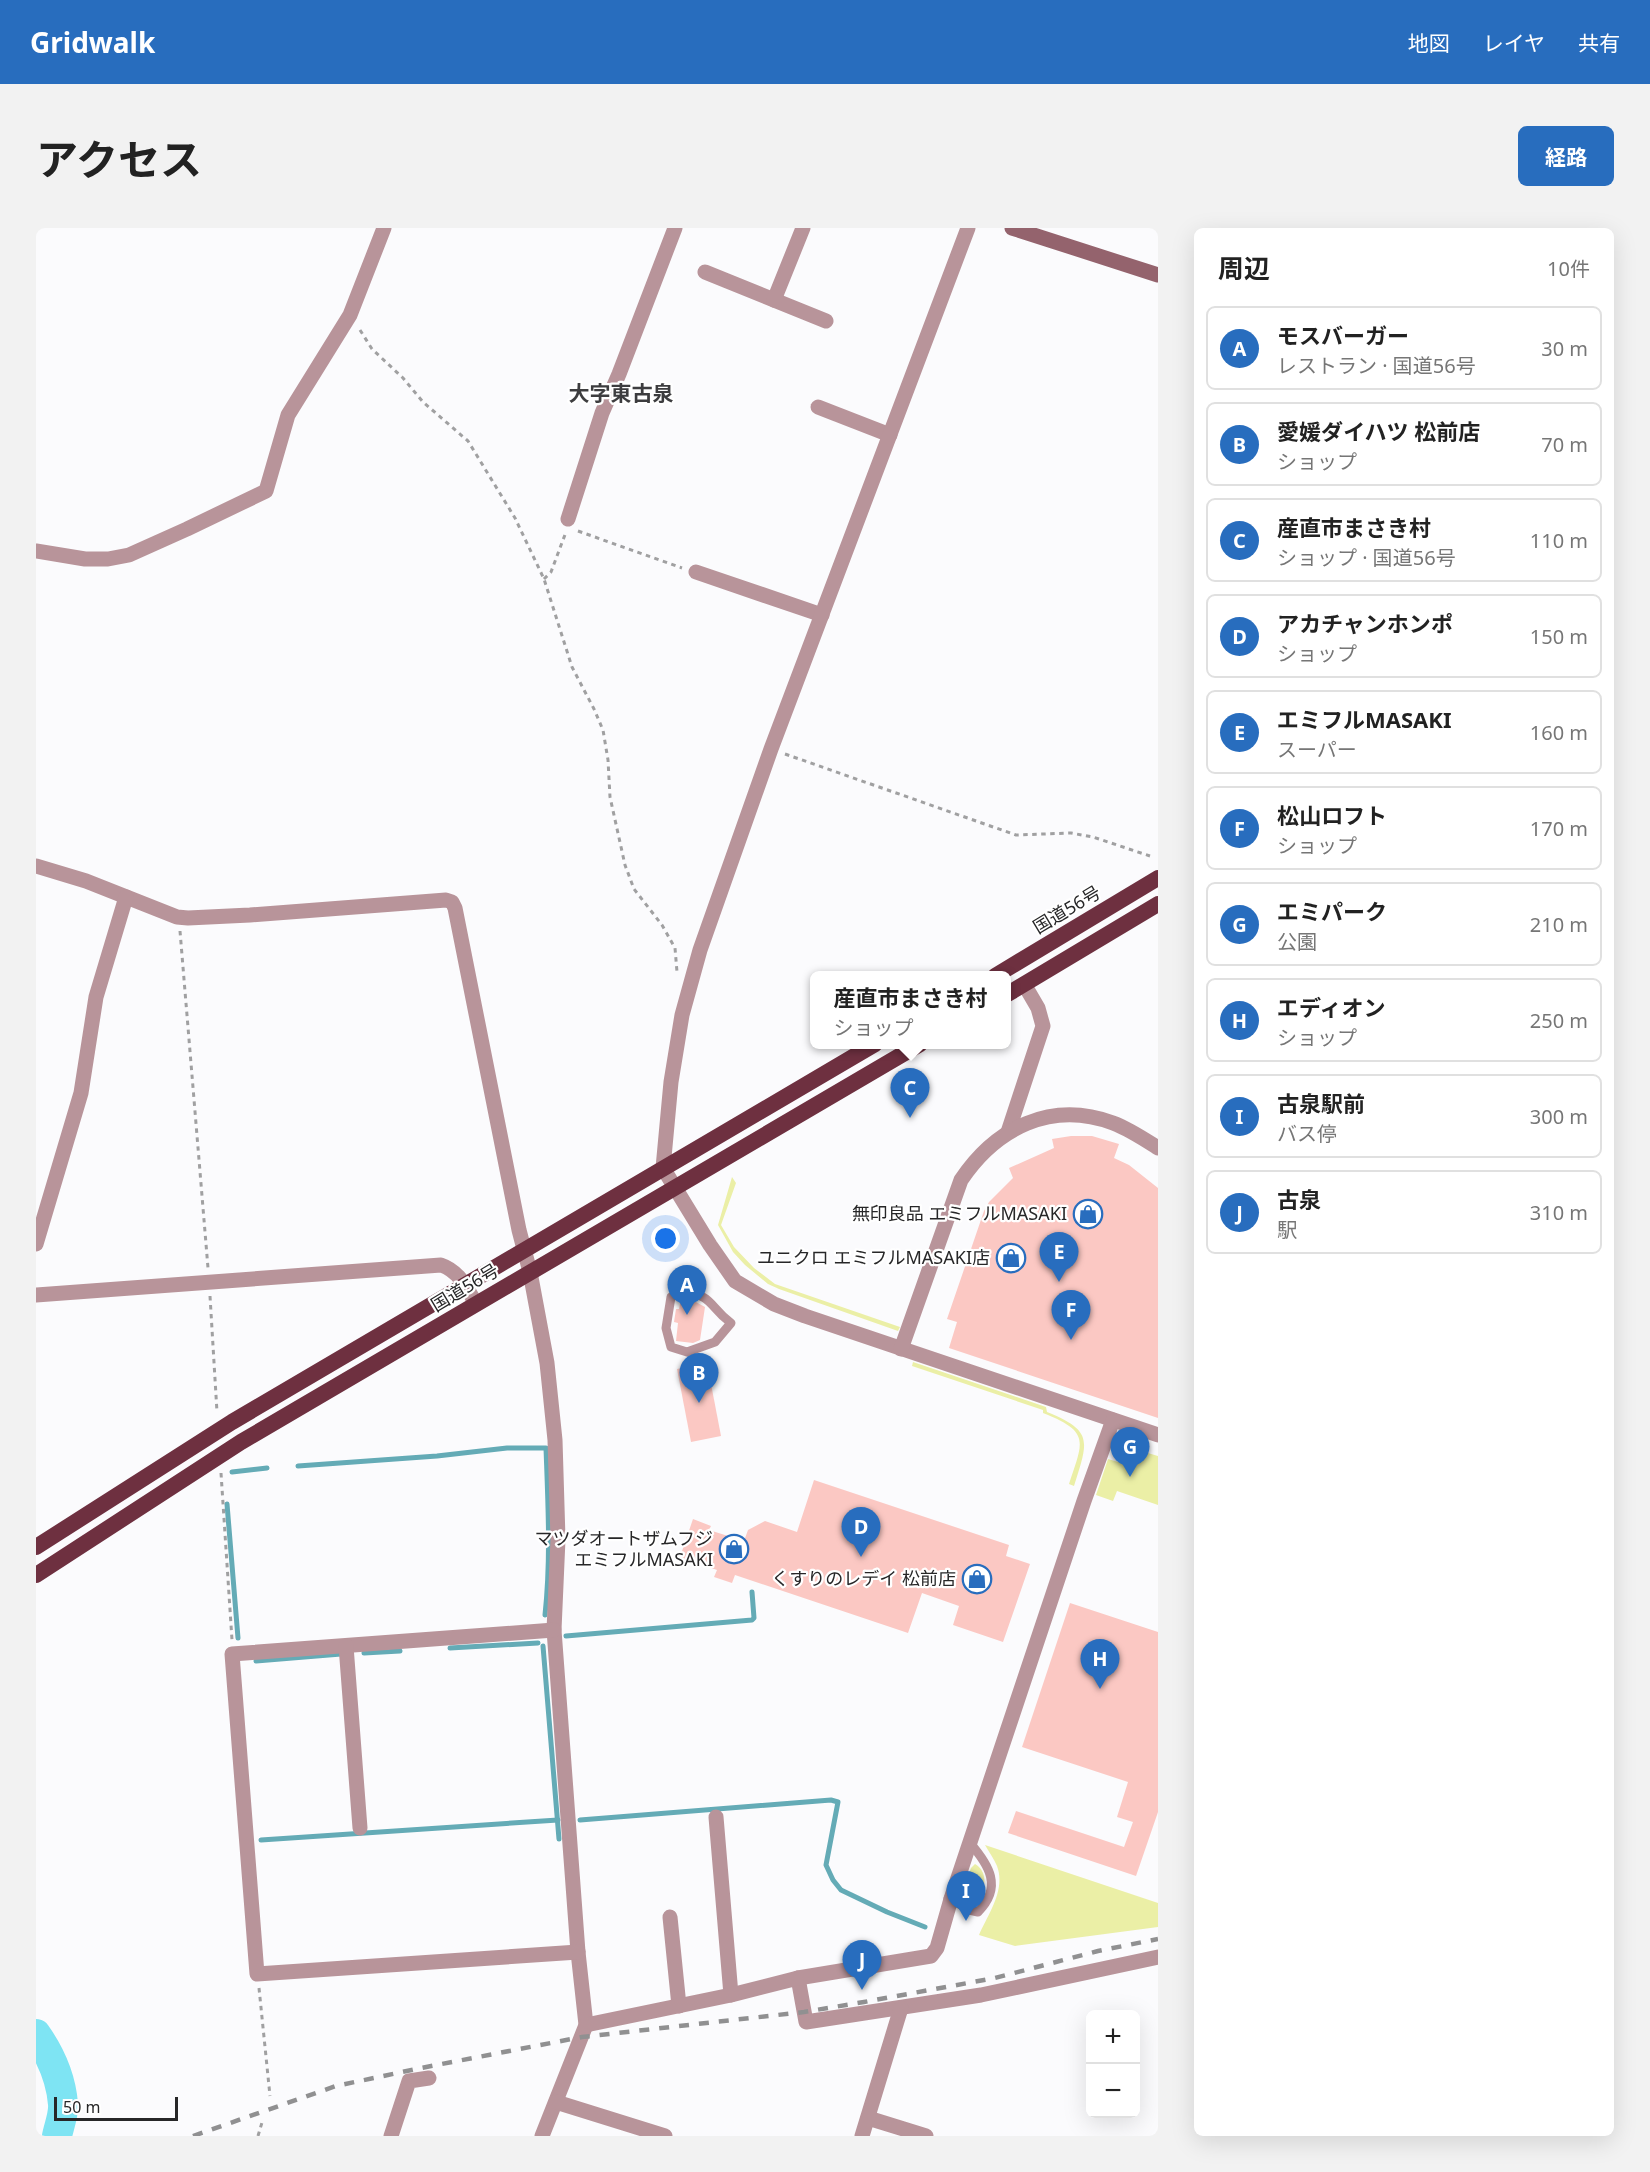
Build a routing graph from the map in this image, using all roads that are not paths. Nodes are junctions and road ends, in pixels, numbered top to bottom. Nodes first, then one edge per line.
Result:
1 (384, 228) edge
2 (675, 228) edge
3 (803, 228) edge
4 (968, 228) edge
5 (1012, 228) edge
6 (705, 272) dead end
7 (1158, 275) edge
8 (774, 300) junction
9 (826, 321) dead end
10 (818, 407) dead end
11 (890, 435) junction
12 (568, 519) dead end
13 (36, 551) edge
14 (696, 572) road end
15 (822, 615) junction
16 (36, 866) edge
17 (1158, 878) edge
18 (126, 897) junction
19 (1158, 904) edge
20 (1002, 971) edge
21 (1024, 984) junction
22 (1011, 991) edge
23 (866, 1049) edge
24 (911, 1049) edge
25 (1008, 1132) junction
26 (1158, 1148) edge
27 (663, 1168) junction
28 (674, 1188) junction
29 (36, 1244) edge
30 (524, 1248) junction
31 (530, 1272) junction
32 (464, 1284) junction
33 (36, 1295) edge
34 (476, 1304) junction
35 (731, 1323) joint
36 (901, 1349) junction
37 (1113, 1420) junction
38 (1158, 1435) edge
39 (36, 1547) edge
40 (36, 1575) edge
41 (554, 1630) junction
42 (346, 1646) junction
43 (716, 1816) dead end
44 (360, 1828) dead end
45 (970, 1843) junction
46 (951, 1899) junction
47 (670, 1917) dead end
48 (578, 1952) junction
49 (1158, 1957) edge
50 (798, 1978) junction
51 (731, 1995) junction
52 (679, 2006) junction
53 (901, 2008) junction
54 (586, 2025) junction
55 (429, 2078) dead end
56 (556, 2102) junction
57 (868, 2118) junction
58 (391, 2136) edge
59 (542, 2136) edge
60 (664, 2136) edge
61 (862, 2136) edge
62 (926, 2136) edge

1 - 13 street
2 - 12 street
3 - 8 street
4 - 11 street
5 - 7 main road
6 - 8 street
8 - 9 street
10 - 11 street
11 - 15 street
14 - 15 street
15 - 27 street
16 - 18 street
17 - 20 highway, 国道56号
18 - 29 street
18 - 30 street
19 - 21 highway
21 - 22 highway
21 - 25 street
23 - 27 highway, 国道56号
24 - 28 highway, 国道56号
25 - 26 street
25 - 36 street
27 - 28 street
27 - 30 highway, 国道56号
28 - 31 highway, 国道56号
28 - 36 street
30 - 31 street
30 - 32 highway, 国道56号
31 - 34 highway, 国道56号
31 - 41 street
32 - 33 street
32 - 34 street
32 - 39 highway, 国道56号
34 - 40 highway, 国道56号
35 - 35 lane
36 - 37 street
37 - 38 street
37 - 45 street
41 - 42 street
41 - 48 street
42 - 44 street
42 - 48 street
43 - 51 street
45 - 46 street
45 - 46 lane
46 - 50 street
47 - 52 street
48 - 54 street
49 - 53 street
50 - 51 street
50 - 53 street
51 - 52 street
52 - 54 street
53 - 57 street
54 - 56 street
55 - 58 street
56 - 59 street
56 - 60 street
57 - 61 street
57 - 62 street

